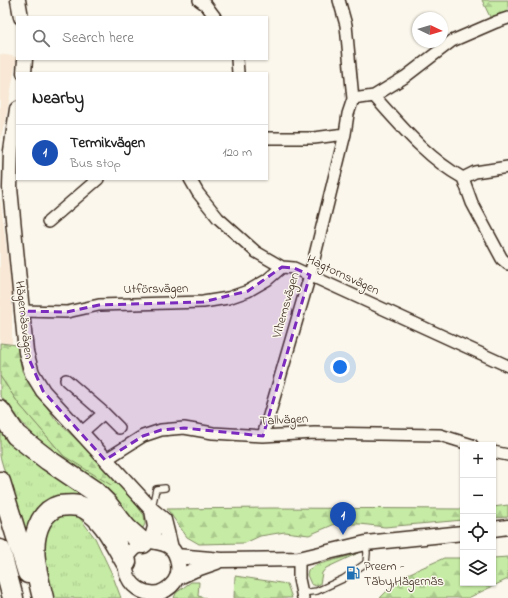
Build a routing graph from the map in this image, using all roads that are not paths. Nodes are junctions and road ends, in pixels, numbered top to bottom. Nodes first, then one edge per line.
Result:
1 (18, 0) edge
2 (199, 0) edge
3 (339, 0) edge
4 (21, 16) edge
5 (214, 16) edge
6 (508, 18) edge
7 (237, 60) edge
8 (238, 72) edge
9 (374, 96) junction
10 (353, 99) junction
11 (16, 116) edge
12 (345, 134) junction
13 (268, 138) edge
14 (508, 167) edge
15 (463, 178) junction
16 (97, 180) edge
17 (191, 180) edge
18 (48, 222) dead end
19 (508, 264) edge
20 (282, 267) junction
21 (310, 275) junction
22 (22, 311) junction
23 (508, 366) edge
24 (66, 380) dead end
25 (0, 412) edge
26 (104, 413) junction
27 (119, 428) dead end
28 (81, 433) junction
29 (263, 436) junction
30 (462, 442) edge
31 (496, 453) edge
32 (508, 456) edge
33 (105, 460) junction
34 (0, 482) edge
35 (165, 488) dead end
36 (152, 510) junction
37 (508, 527) edge
38 (496, 529) edge
39 (460, 533) edge
40 (147, 542) junction
41 (366, 543) junction
42 (0, 550) edge
43 (173, 552) junction
44 (299, 559) junction
45 (222, 560) junction
46 (126, 562) junction
47 (176, 578) junction
48 (0, 581) edge
49 (134, 593) edge
50 (163, 594) edge
51 (302, 595) edge
52 (6, 598) edge
53 (13, 598) edge
54 (36, 598) edge
55 (43, 598) edge

1 - 4 street
2 - 5 street
3 - 10 street
6 - 9 street
7 - 8 street
9 - 10 street
9 - 15 street
10 - 12 street, Vihemsvägen
11 - 22 street, Hägernäsvägen
12 - 13 street
12 - 21 street, Vihemsvägen
14 - 15 street
15 - 19 street
16 - 18 street
17 - 20 street, Hagtornsvägen
20 - 21 street, Hagtornsvägen
20 - 22 street, Utförsvägen
21 - 23 street, Hagtornsvägen
21 - 29 street, Vihemsvägen
22 - 28 street, Hägernäsvägen
24 - 26 street
25 - 40 highway
26 - 27 street
26 - 28 street
28 - 33 street, Hägernäsvägen
29 - 30 street, Tallvägen
29 - 33 street, Tallvägen
31 - 32 street
33 - 36 street, Hägernäsvägen
34 - 54 highway
35 - 36 lane
36 - 40 street
36 - 43 street, Hägernäsvägen
37 - 38 street
39 - 41 street
40 - 43 street
40 - 46 street
41 - 44 street
41 - 51 lane
42 - 53 highway
43 - 45 street
43 - 47 street
44 - 45 street
44 - 51 street
45 - 47 street
46 - 49 street
46 - 55 highway
47 - 50 street
48 - 52 highway
49 - 50 street

